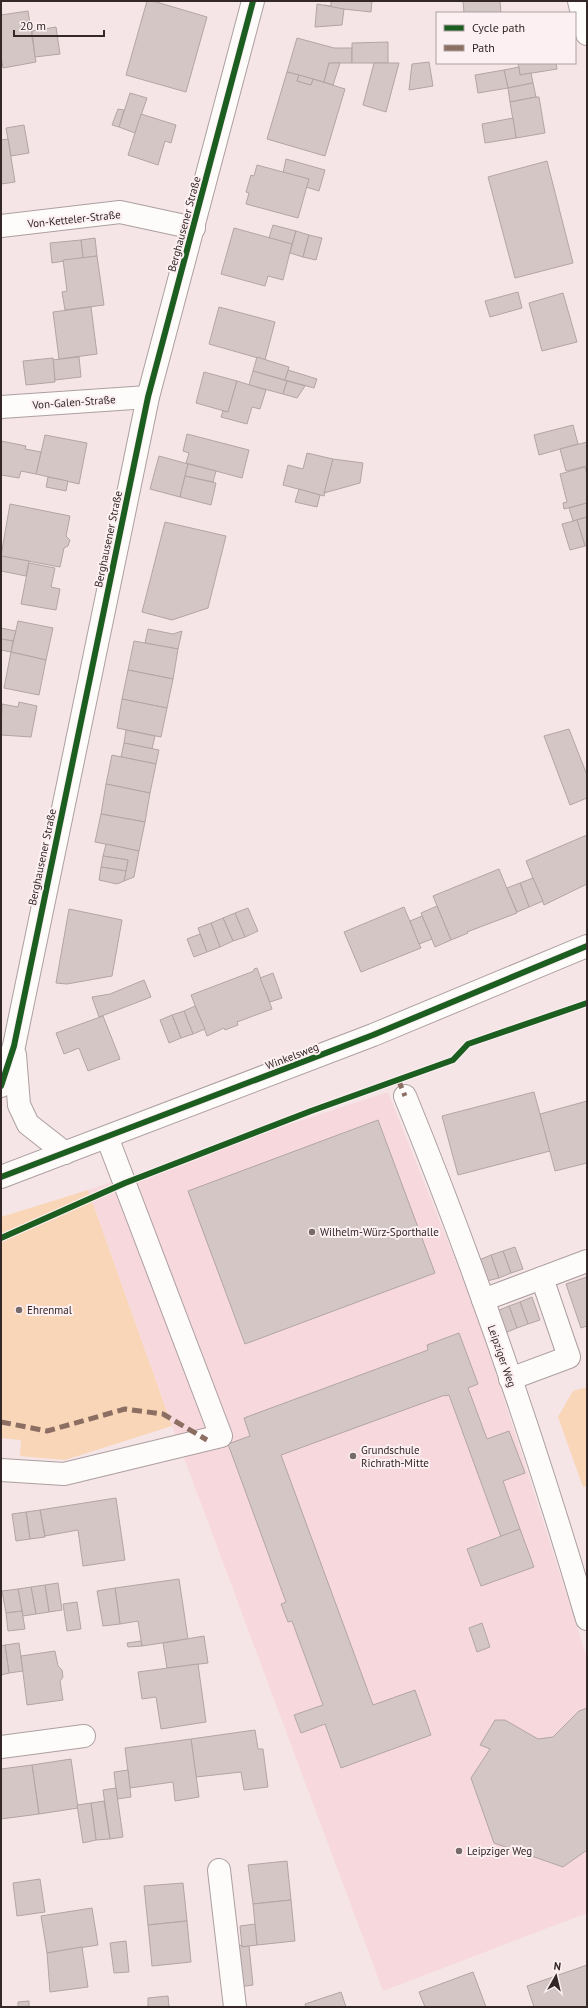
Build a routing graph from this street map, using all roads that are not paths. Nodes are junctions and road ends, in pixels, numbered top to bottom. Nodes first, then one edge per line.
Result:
1 (254, 1) edge
2 (579, 1) edge
3 (587, 34) edge
4 (1, 226) edge
5 (194, 228) junction
6 (148, 397) junction
7 (1, 407) edge
8 (587, 946) edge
9 (14, 1046) junction
10 (1, 1086) edge
11 (405, 1096) dead end
12 (107, 1138) junction
13 (64, 1153) junction
14 (1, 1177) edge
15 (587, 1261) edge
16 (542, 1278) junction
17 (483, 1300) junction
18 (510, 1379) junction
19 (1, 1470) edge
20 (587, 1618) edge
21 (84, 1736) dead end
22 (1, 1748) edge
23 (219, 1870) dead end
24 (235, 2007) edge

1 - 5 street, Berghausener Straße
2 - 3 street
4 - 5 street, Von-Ketteler-Straße
5 - 6 street, Berghausener Straße
6 - 7 street, Von-Galen-Straße
6 - 9 street, Berghausener Straße
8 - 12 street, Winkelsweg
9 - 10 street, Berghausener Straße
9 - 13 street, Berghausener Straße
11 - 17 street, Leipziger Weg
12 - 13 street, Winkelsweg
12 - 19 street
13 - 14 street, Winkelsweg
15 - 16 street
16 - 17 street
16 - 18 street
17 - 18 street, Leipziger Weg
18 - 20 street, Leipziger Weg
21 - 22 street
23 - 24 street

